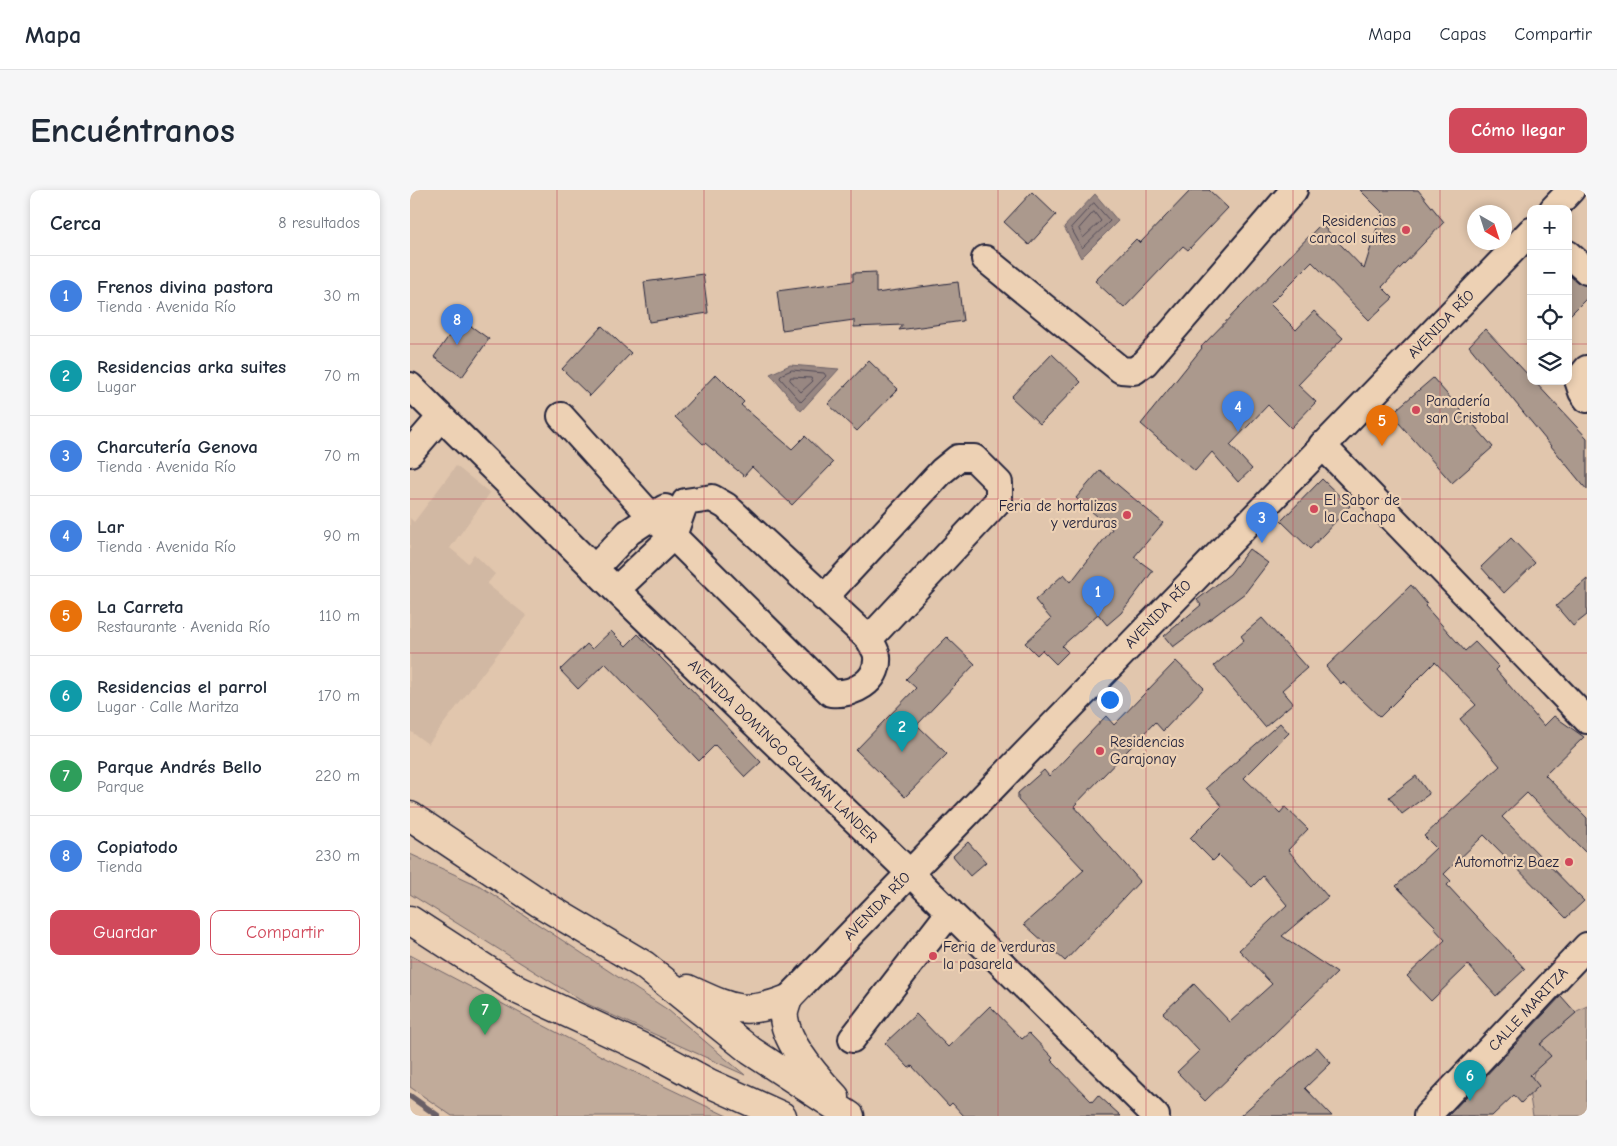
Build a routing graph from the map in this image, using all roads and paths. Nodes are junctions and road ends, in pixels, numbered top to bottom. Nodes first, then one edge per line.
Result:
1 (1294, 190) edge
2 (1571, 190) edge
3 (1557, 205) edge
4 (1527, 235) edge
5 (1572, 258) edge
6 (985, 259) dead end
7 (1587, 272) edge
8 (1586, 370) edge
9 (410, 386) edge
10 (1587, 399) edge
11 (561, 416) dead end
12 (441, 417) junction
13 (1322, 445) junction
14 (410, 453) edge
15 (685, 502) junction
16 (650, 516) junction
17 (673, 536) junction
18 (594, 569) junction
19 (616, 590) junction
20 (824, 598) junction
21 (868, 639) junction
22 (1587, 720) edge
23 (410, 816) edge
24 (410, 823) edge
25 (438, 835) junction
26 (909, 872) junction
27 (950, 912) junction
28 (410, 920) edge
29 (1586, 948) edge
30 (670, 985) junction
31 (788, 999) junction
32 (852, 1039) dead end
33 (782, 1116) edge
34 (852, 1116) edge
35 (1156, 1116) edge
36 (1427, 1116) edge

1 - 6 street
2 - 3 street
4 - 13 street, AVENIDA RÍO
5 - 7 street
8 - 10 street
9 - 12 street, AVENIDA DOMINGO GUZMÁN LANDER
11 - 16 street
12 - 14 street
12 - 18 street, AVENIDA DOMINGO GUZMÁN LANDER
13 - 22 street
13 - 26 street, AVENIDA RÍO
15 - 16 street
15 - 17 street
15 - 20 street
16 - 17 street
16 - 18 street
17 - 19 street
17 - 21 street
18 - 19 street, AVENIDA DOMINGO GUZMÁN LANDER
19 - 26 street, AVENIDA DOMINGO GUZMÁN LANDER
20 - 21 street
20 - 21 street
23 - 25 main road
24 - 25 main road
25 - 30 main road
26 - 27 street, AVENIDA DOMINGO GUZMÁN LANDER
26 - 31 street, AVENIDA RÍO
27 - 32 street
27 - 35 street, AVENIDA DOMINGO GUZMÁN LANDER
28 - 33 main road
29 - 36 street, CALLE MARITZA
30 - 31 main road
30 - 34 main road
31 - 34 main road

